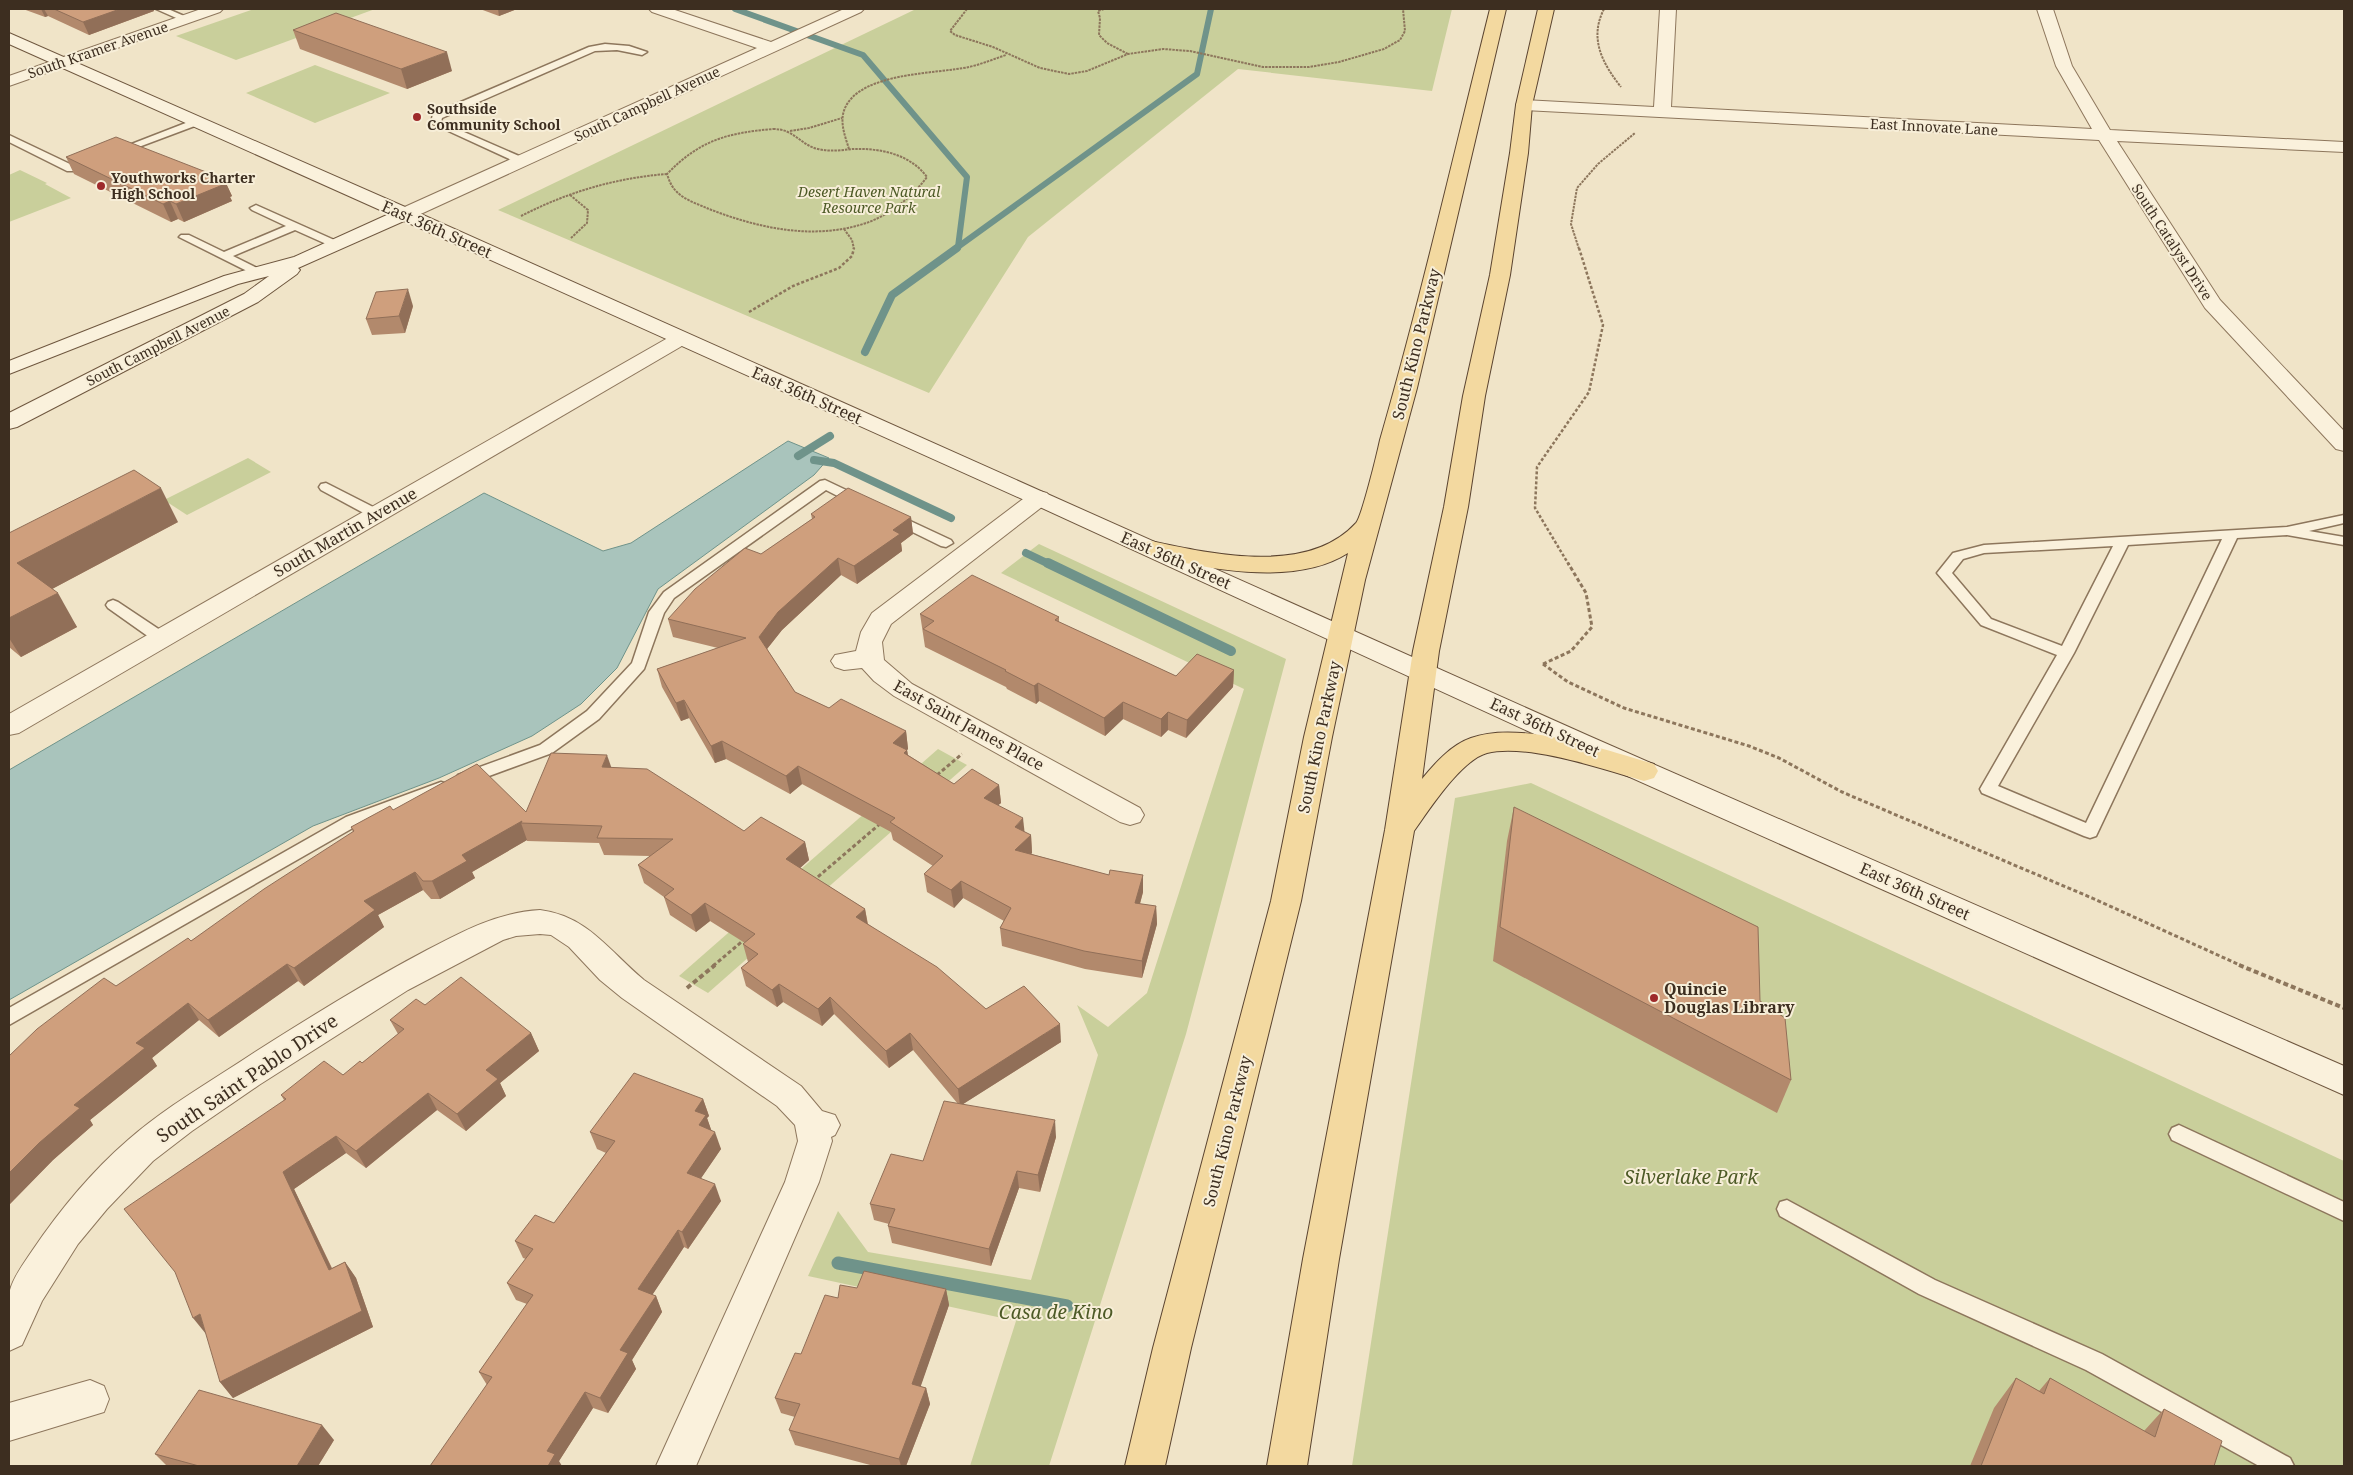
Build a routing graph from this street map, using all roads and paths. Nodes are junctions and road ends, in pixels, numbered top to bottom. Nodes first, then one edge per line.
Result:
1 (161, 9) edge
2 (216, 9) edge
3 (657, 9) edge
4 (856, 9) edge
5 (968, 9) edge
6 (1093, 9) edge
7 (1104, 9) edge
8 (1403, 9) edge
9 (1498, 9) edge
10 (1546, 9) edge
11 (1604, 9) edge
12 (1668, 9) edge
13 (2045, 9) edge
14 (1100, 11) junction
15 (186, 19) junction
16 (9, 38) edge
17 (771, 47) junction
18 (642, 52) dead end
19 (1006, 54) junction
20 (1129, 54) junction
21 (62, 62) junction
22 (9, 81) edge
23 (1524, 105) junction
24 (1642, 111) junction
25 (1662, 113) junction
26 (842, 118) junction
27 (196, 122) junction
28 (790, 131) junction
29 (2104, 135) junction
30 (9, 138) edge
31 (2344, 147) edge
32 (849, 149) junction
33 (522, 161) junction
34 (667, 174) junction
35 (570, 195) junction
36 (256, 208) dead end
37 (405, 214) junction
38 (521, 216) dead end
39 (295, 226) junction
40 (844, 229) junction
41 (185, 237) dead end
42 (571, 238) dead end
43 (337, 245) junction
44 (224, 256) junction
45 (301, 261) junction
46 (259, 273) junction
47 (748, 312) dead end
48 (680, 339) junction
49 (9, 368) edge
50 (9, 422) edge
51 (2344, 444) edge
52 (326, 486) dead end
53 (1039, 498) junction
54 (376, 514) junction
55 (2344, 519) edge
56 (1369, 524) junction
57 (2287, 531) junction
58 (2232, 534) junction
59 (2123, 541) junction
60 (2344, 541) edge
61 (946, 543) dead end
62 (1150, 548) junction
63 (113, 606) dead end
64 (1341, 634) junction
65 (161, 638) junction
66 (2066, 654) junction
67 (870, 658) junction
68 (844, 661) dead end
69 (1423, 672) junction
70 (9, 726) edge
71 (984, 735) junction
72 (1644, 771) junction
73 (931, 780) edge
74 (1130, 815) dead end
75 (886, 819) edge
76 (1400, 830) junction
77 (810, 884) edge
78 (749, 936) edge
79 (2344, 1008) edge
80 (662, 1010) junction
81 (9, 1017) edge
82 (2344, 1081) edge
83 (2179, 1134) dead end
84 (1787, 1209) dead end
85 (2344, 1212) edge
86 (9, 1333) edge
87 (90, 1399) dead end
88 (9, 1422) edge
89 (676, 1466) edge
90 (1144, 1466) edge
91 (1287, 1466) edge
92 (2282, 1466) edge

1 - 15 lane
2 - 15 street, South Kramer Avenue
3 - 17 street
4 - 17 street, South Campbell Avenue
5 - 19 path
6 - 14 path
7 - 14 path
8 - 20 path
9 - 56 main road, South Kino Parkway
10 - 23 main road
11 - 24 path
12 - 25 street
13 - 29 street, South Catalyst Drive
14 - 20 path
15 - 21 street, South Kramer Avenue
16 - 21 street, East 36th Street
17 - 33 street, South Campbell Avenue
18 - 33 lane
19 - 20 path
19 - 26 path
21 - 22 street, South Kramer Avenue
21 - 27 street, East 36th Street
23 - 24 street, East Innovate Lane
23 - 69 main road
24 - 25 street, East Innovate Lane
24 - 79 path
25 - 29 street, East Innovate Lane
26 - 28 path
26 - 32 path
27 - 30 lane
27 - 37 street, East 36th Street
28 - 32 path
28 - 34 path
29 - 31 street, East Innovate Lane
29 - 51 street, South Catalyst Drive
32 - 40 path
33 - 37 street, South Campbell Avenue
34 - 35 path
34 - 40 path
35 - 38 path
35 - 42 path
36 - 39 lane
37 - 43 street, South Campbell Avenue
37 - 48 street, East 36th Street
39 - 43 lane
39 - 44 lane
40 - 47 path
41 - 44 lane
43 - 45 street, South Campbell Avenue
44 - 46 lane
45 - 46 street, South Campbell Avenue
45 - 50 street, South Campbell Avenue
46 - 49 street, South Campbell Avenue
48 - 53 street, East 36th Street
48 - 54 street, South Martin Avenue
52 - 54 lane
53 - 62 street, East 36th Street
53 - 67 street
54 - 65 street, South Martin Avenue
55 - 57 lane
56 - 62 main road
56 - 64 main road, South Kino Parkway
57 - 58 lane
57 - 60 lane
58 - 59 lane
58 - 66 lane
59 - 66 lane
59 - 66 lane
61 - 81 lane
62 - 64 street, East 36th Street
63 - 65 lane
64 - 69 street, East 36th Street
64 - 90 main road, South Kino Parkway
65 - 70 street, South Martin Avenue
67 - 68 street
67 - 71 street, East Saint James Place
69 - 72 street, East 36th Street
69 - 76 main road
71 - 73 path
71 - 74 street, East Saint James Place
72 - 76 main road
72 - 82 street, East 36th Street
75 - 77 path
76 - 91 main road
78 - 80 path
80 - 86 street, South Saint Pablo Drive
80 - 89 street
83 - 85 lane
84 - 92 lane
87 - 88 street

